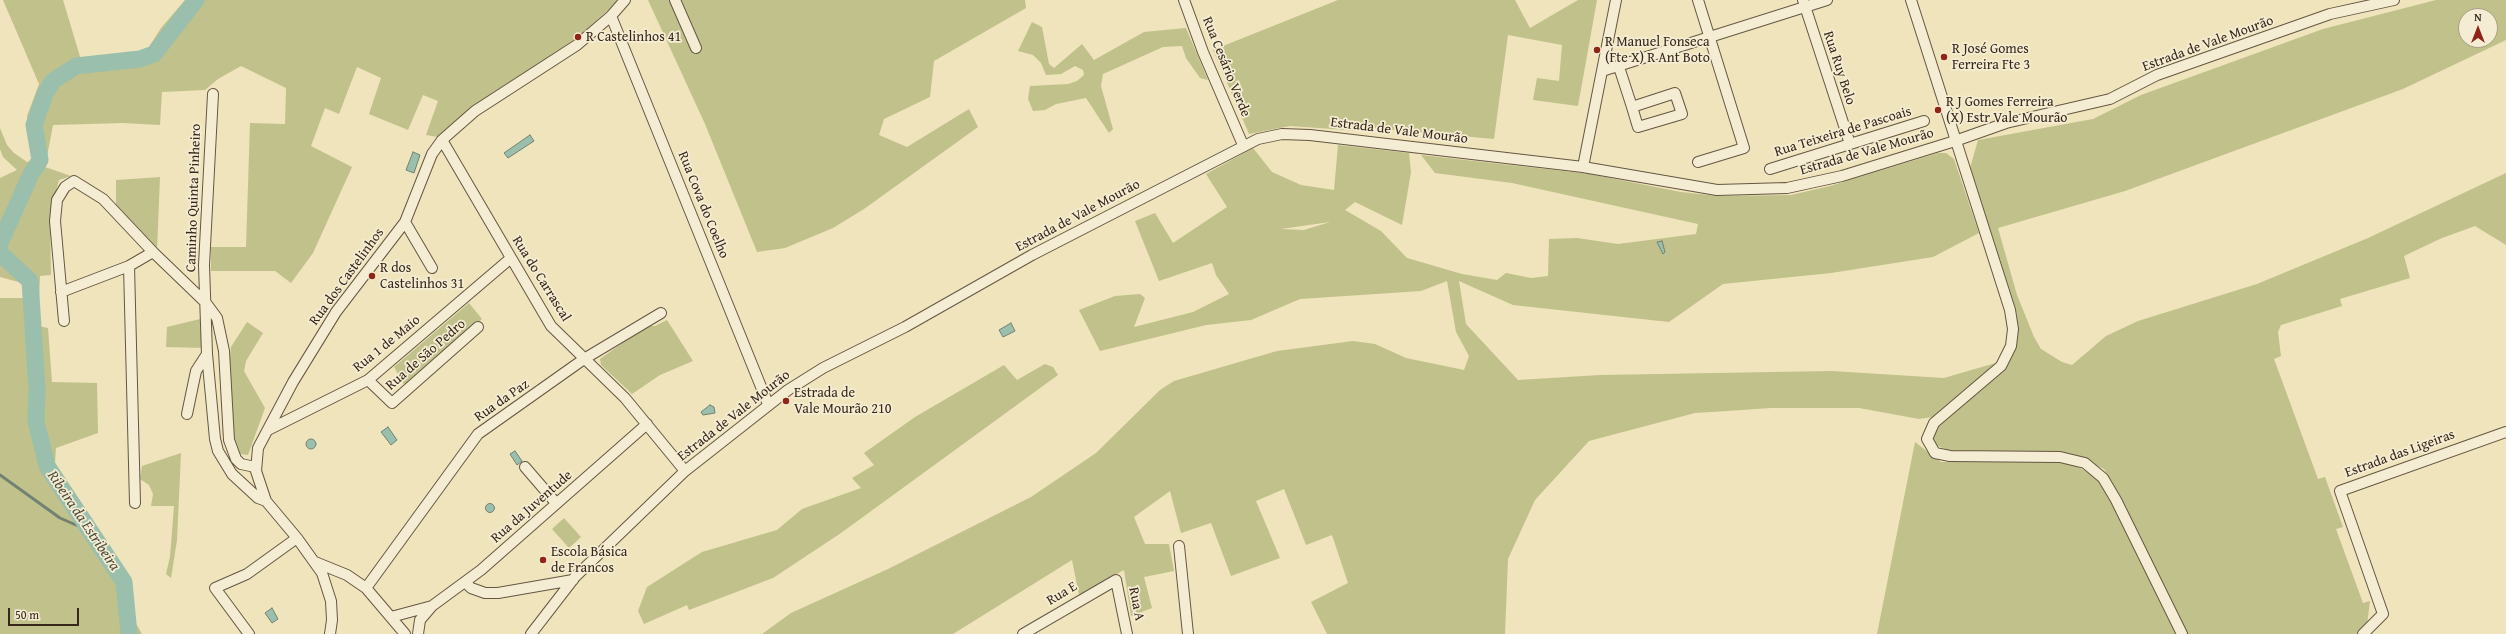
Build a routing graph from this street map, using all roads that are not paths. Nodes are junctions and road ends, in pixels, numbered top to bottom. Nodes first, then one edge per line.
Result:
1 (625, 0) edge
2 (675, 0) edge
3 (1184, 0) edge
4 (1616, 0) edge
5 (1698, 0) edge
6 (1827, 0) edge
7 (1910, 0) edge
8 (2394, 0) edge
9 (1804, 3) edge
10 (611, 16) junction
11 (1710, 38) junction
12 (696, 48) dead end
13 (1619, 67) junction
14 (1602, 70) junction
15 (212, 94) dead end
16 (1632, 107) junction
17 (1924, 121) dead end
18 (442, 140) junction
19 (1955, 142) junction
20 (1850, 144) junction
21 (1243, 145) junction
22 (1698, 162) dead end
23 (1583, 167) junction
24 (1770, 169) dead end
25 (405, 222) junction
26 (152, 252) junction
27 (510, 258) junction
28 (129, 266) junction
29 (432, 268) dead end
30 (61, 292) junction
31 (206, 303) junction
32 (661, 313) dead end
33 (64, 321) dead end
34 (478, 328) dead end
35 (206, 354) junction
36 (584, 360) junction
37 (368, 380) junction
38 (768, 404) junction
39 (187, 414) dead end
40 (647, 424) junction
41 (267, 431) junction
42 (2506, 432) edge
43 (256, 467) junction
44 (525, 467) dead end
45 (685, 471) junction
46 (266, 501) junction
47 (135, 503) dead end
48 (556, 504) junction
49 (297, 538) junction
50 (1179, 546) dead end
51 (315, 562) junction
52 (573, 580) junction
53 (1116, 580) joint
54 (465, 582) junction
55 (366, 588) junction
56 (432, 606) junction
57 (390, 617) junction
58 (249, 634) edge
59 (330, 634) edge
60 (405, 634) edge
61 (418, 634) edge
62 (531, 634) edge
63 (1023, 634) edge
64 (1127, 634) edge
65 (1188, 634) edge
66 (2182, 634) edge
67 (2363, 634) edge

1 - 10 street, Rua dos Castelinhos
2 - 12 street
3 - 21 street, Rua Cesário Verde
4 - 14 street
5 - 11 street
6 - 9 street
7 - 19 street
8 - 19 street, Estrada de Vale Mourão
9 - 11 street
9 - 20 street, Rua Ruy Belo
10 - 18 street, Rua dos Castelinhos
10 - 38 street, Rua Cova do Coelho
11 - 13 street
11 - 22 street
13 - 14 street
13 - 16 street
14 - 23 street
15 - 31 street, Caminho Quinta Pinheiro
16 - 16 street
17 - 20 street, Rua Teixeira de Pascoais
18 - 25 street, Rua dos Castelinhos
18 - 27 street, Rua do Carrascal
19 - 23 street, Estrada de Vale Mourão
19 - 66 street
20 - 24 street, Rua Teixeira de Pascoais
21 - 23 street, Estrada de Vale Mourão
21 - 38 street, Estrada de Vale Mourão
25 - 29 street
25 - 41 street, Rua dos Castelinhos
26 - 28 street
26 - 30 street
26 - 31 street
27 - 36 street, Rua do Carrascal
27 - 37 street, Rua 1 de Maio
28 - 30 street
28 - 47 street
30 - 33 street
31 - 35 street, Caminho Quinta Pinheiro
31 - 43 street
32 - 36 street, Rua da Paz
34 - 37 street, Rua de São Pedro
35 - 39 street
35 - 46 street, Caminho Quinta Pinheiro
36 - 40 street, Rua do Carrascal
36 - 55 street, Rua da Paz
37 - 41 street, Rua 1 de Maio
38 - 45 street, Estrada de Vale Mourão
40 - 45 street, Rua do Carrascal
40 - 48 street, Rua da Juventude
41 - 43 street, Rua dos Castelinhos
42 - 67 street, Estrada das Ligeiras
43 - 46 street, Rua dos Castelinhos
44 - 48 street
45 - 52 street, Estrada de Vale Mourão
46 - 49 street, Rua dos Castelinhos
48 - 54 street, Rua da Juventude
49 - 51 street, Rua dos Castelinhos
49 - 58 street
50 - 65 street
51 - 55 street
51 - 59 street, Rua dos Castelinhos
52 - 54 street
52 - 62 street, Estrada de Vale Mourão
53 - 63 street, Rua E
53 - 64 street, Rua A
54 - 56 street, Rua da Juventude
55 - 57 street
56 - 57 street
56 - 61 street
57 - 60 street

